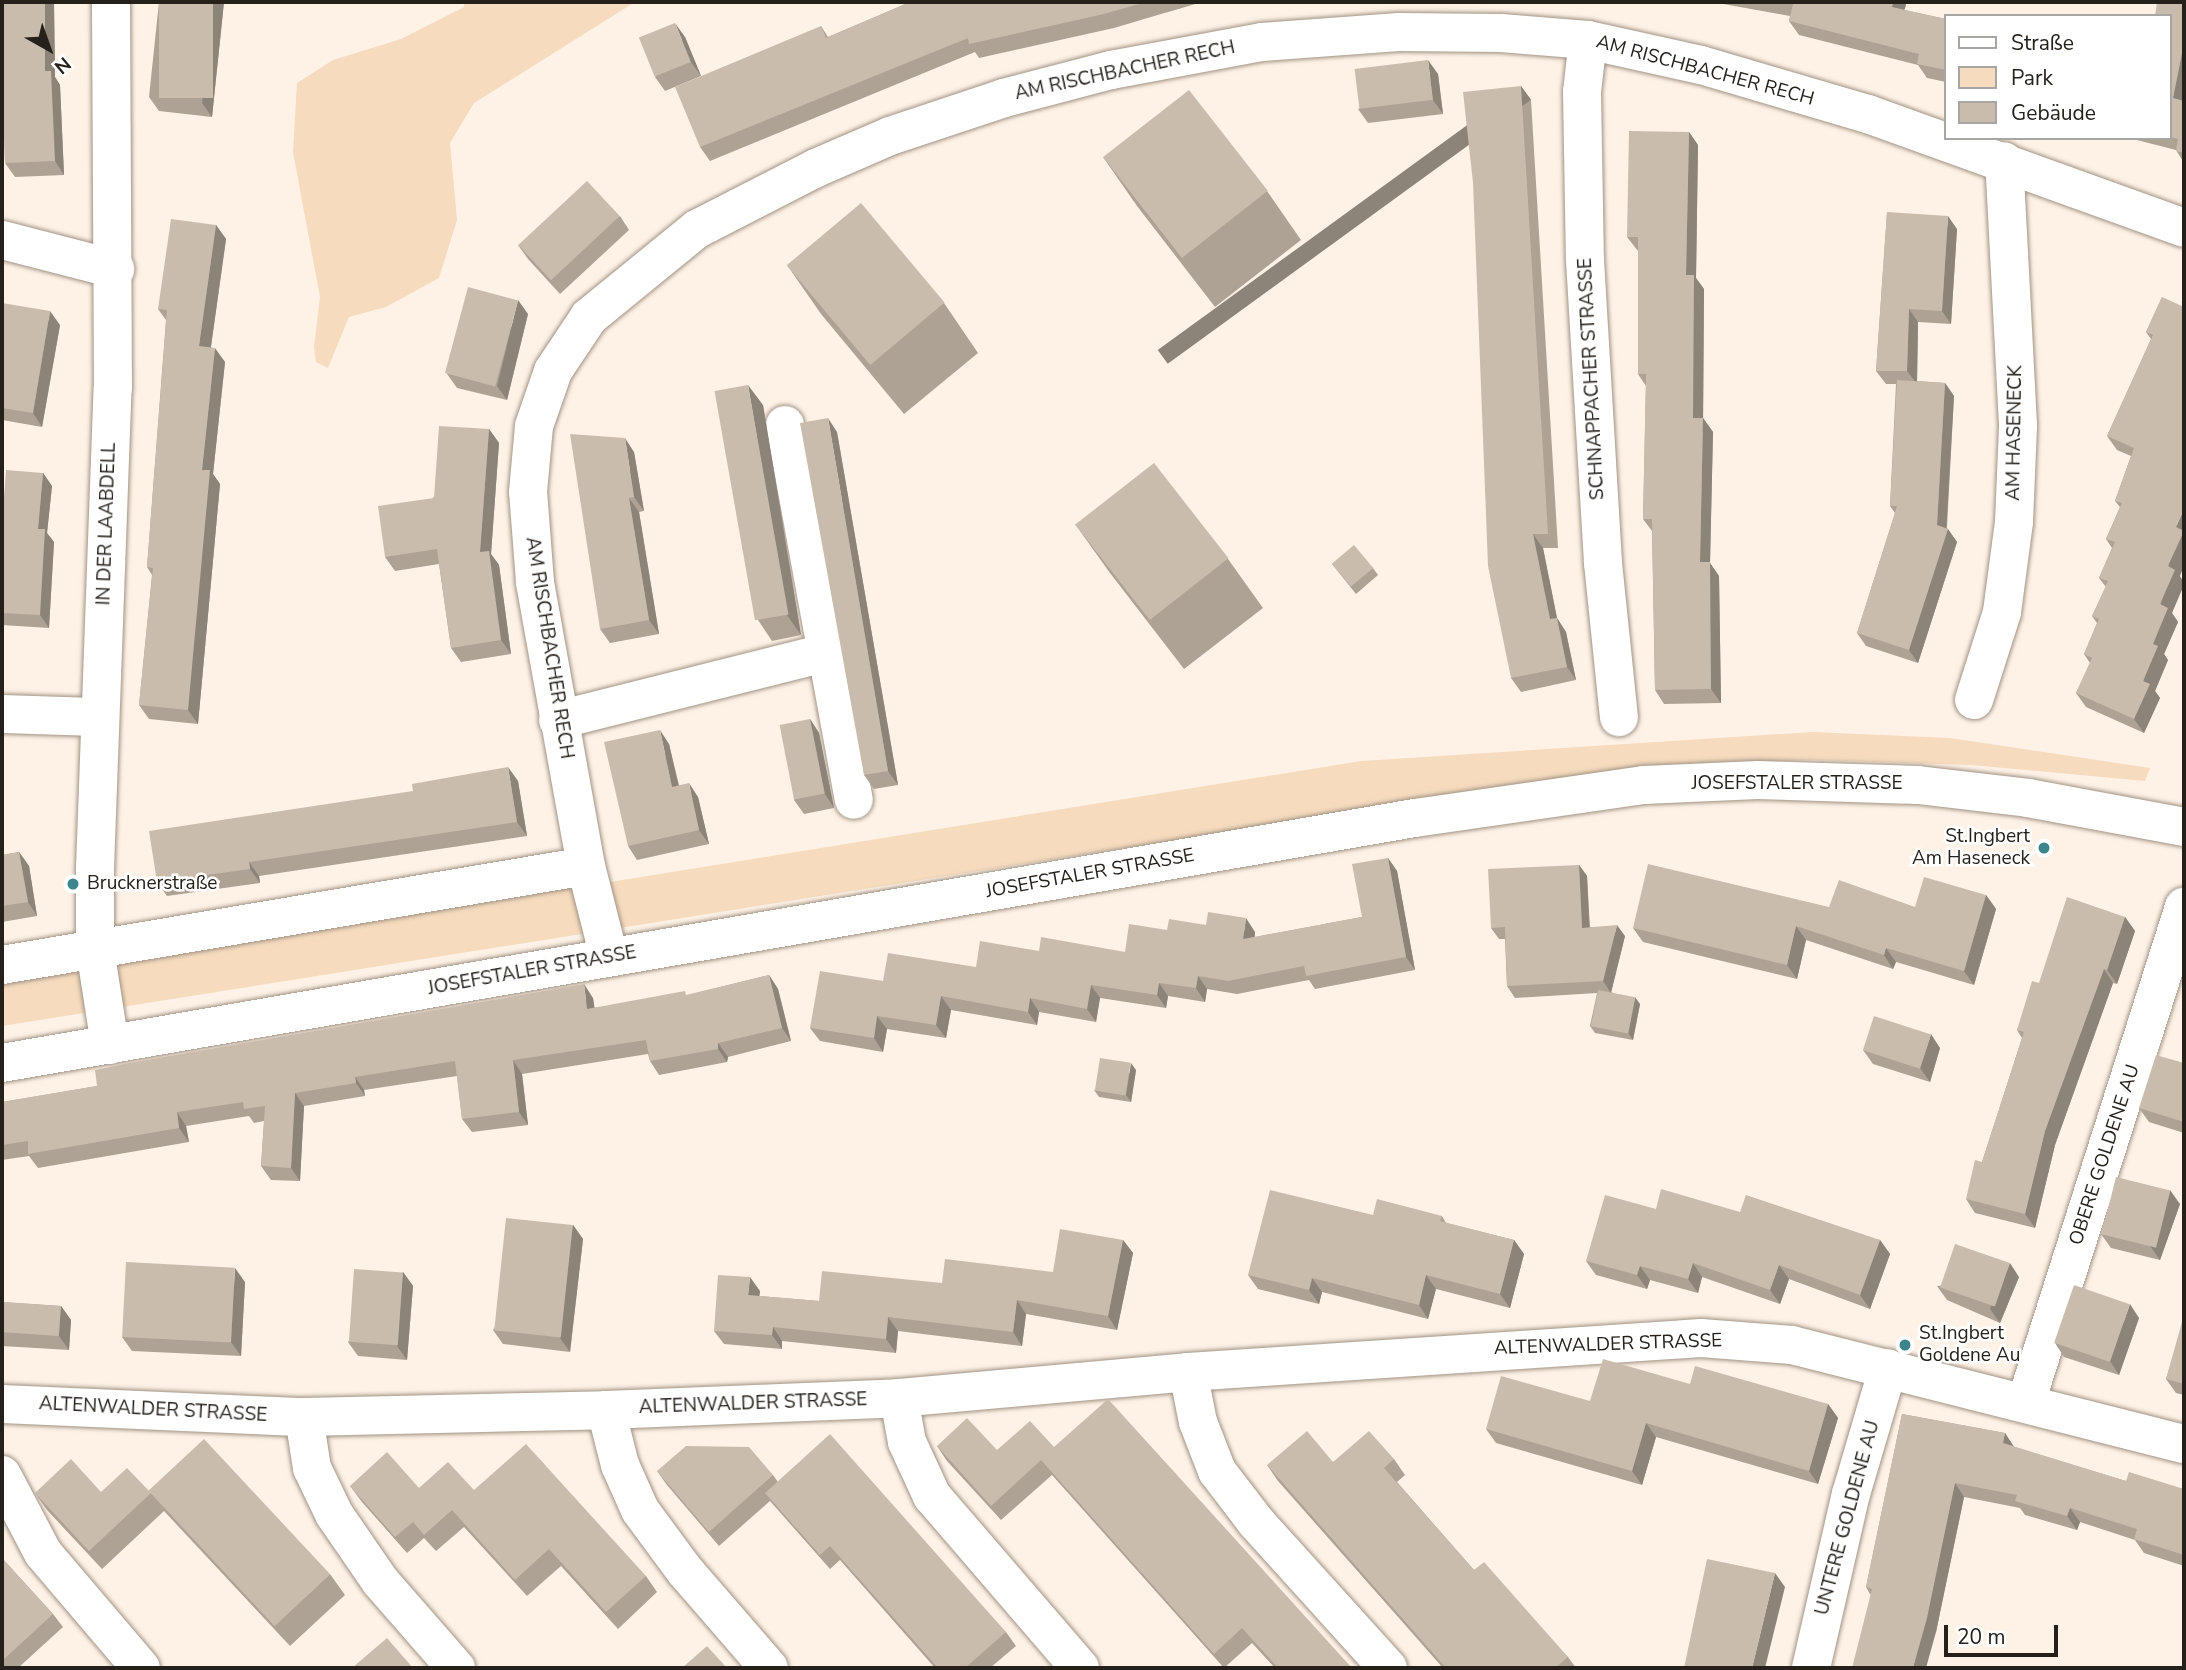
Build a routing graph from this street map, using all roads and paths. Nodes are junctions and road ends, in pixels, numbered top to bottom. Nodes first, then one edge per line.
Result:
1 (111, 2) edge
2 (1588, 40) junction
3 (2004, 161) junction
4 (2184, 228) edge
5 (2, 240) edge
6 (115, 269) junction
7 (785, 425) dead end
8 (825, 653) junction
9 (1974, 700) dead end
10 (2, 714) edge
11 (99, 717) junction
12 (1619, 717) dead end
13 (558, 720) junction
14 (854, 800) dead end
15 (2184, 827) edge
16 (586, 866) junction
17 (2184, 907) edge
18 (95, 949) junction
19 (609, 957) junction
20 (2, 965) edge
21 (110, 1045) junction
22 (2, 1063) edge
23 (1888, 1368) junction
24 (1188, 1372) junction
25 (899, 1398) junction
26 (2026, 1402) junction
27 (2, 1404) edge
28 (606, 1410) junction
29 (304, 1417) junction
30 (2184, 1444) edge
31 (2, 1475) edge
32 (141, 1668) edge
33 (456, 1668) edge
34 (769, 1668) edge
35 (1080, 1668) edge
36 (1388, 1668) edge
37 (1811, 1668) edge

1 - 6 street, IN DER LAABDELL
2 - 3 street, AM RISCHBACHER RECH
2 - 12 street, SCHNAPPACHER STRASSE
2 - 13 street, AM RISCHBACHER RECH
3 - 4 street, AM RISCHBACHER RECH
3 - 9 street, AM HASENECK
5 - 6 street
6 - 11 street, IN DER LAABDELL
7 - 8 street
8 - 13 street
8 - 14 street
10 - 11 street
11 - 18 street, IN DER LAABDELL
13 - 16 street, AM RISCHBACHER RECH
15 - 19 street, JOSEFSTALER STRASSE
16 - 18 street
16 - 19 street, AM RISCHBACHER RECH
17 - 26 street, OBERE GOLDENE AU
18 - 20 street
18 - 21 street, IN DER LAABDELL
19 - 21 street, JOSEFSTALER STRASSE
21 - 22 street, JOSEFSTALER STRASSE
23 - 24 street, ALTENWALDER STRASSE
23 - 26 street, ALTENWALDER STRASSE
23 - 37 street, UNTERE GOLDENE AU
24 - 25 street, ALTENWALDER STRASSE
24 - 36 street
25 - 28 street, ALTENWALDER STRASSE
25 - 35 street
26 - 30 street, ALTENWALDER STRASSE
27 - 29 street, ALTENWALDER STRASSE
28 - 29 street, ALTENWALDER STRASSE
28 - 34 street
29 - 33 street
31 - 32 street

